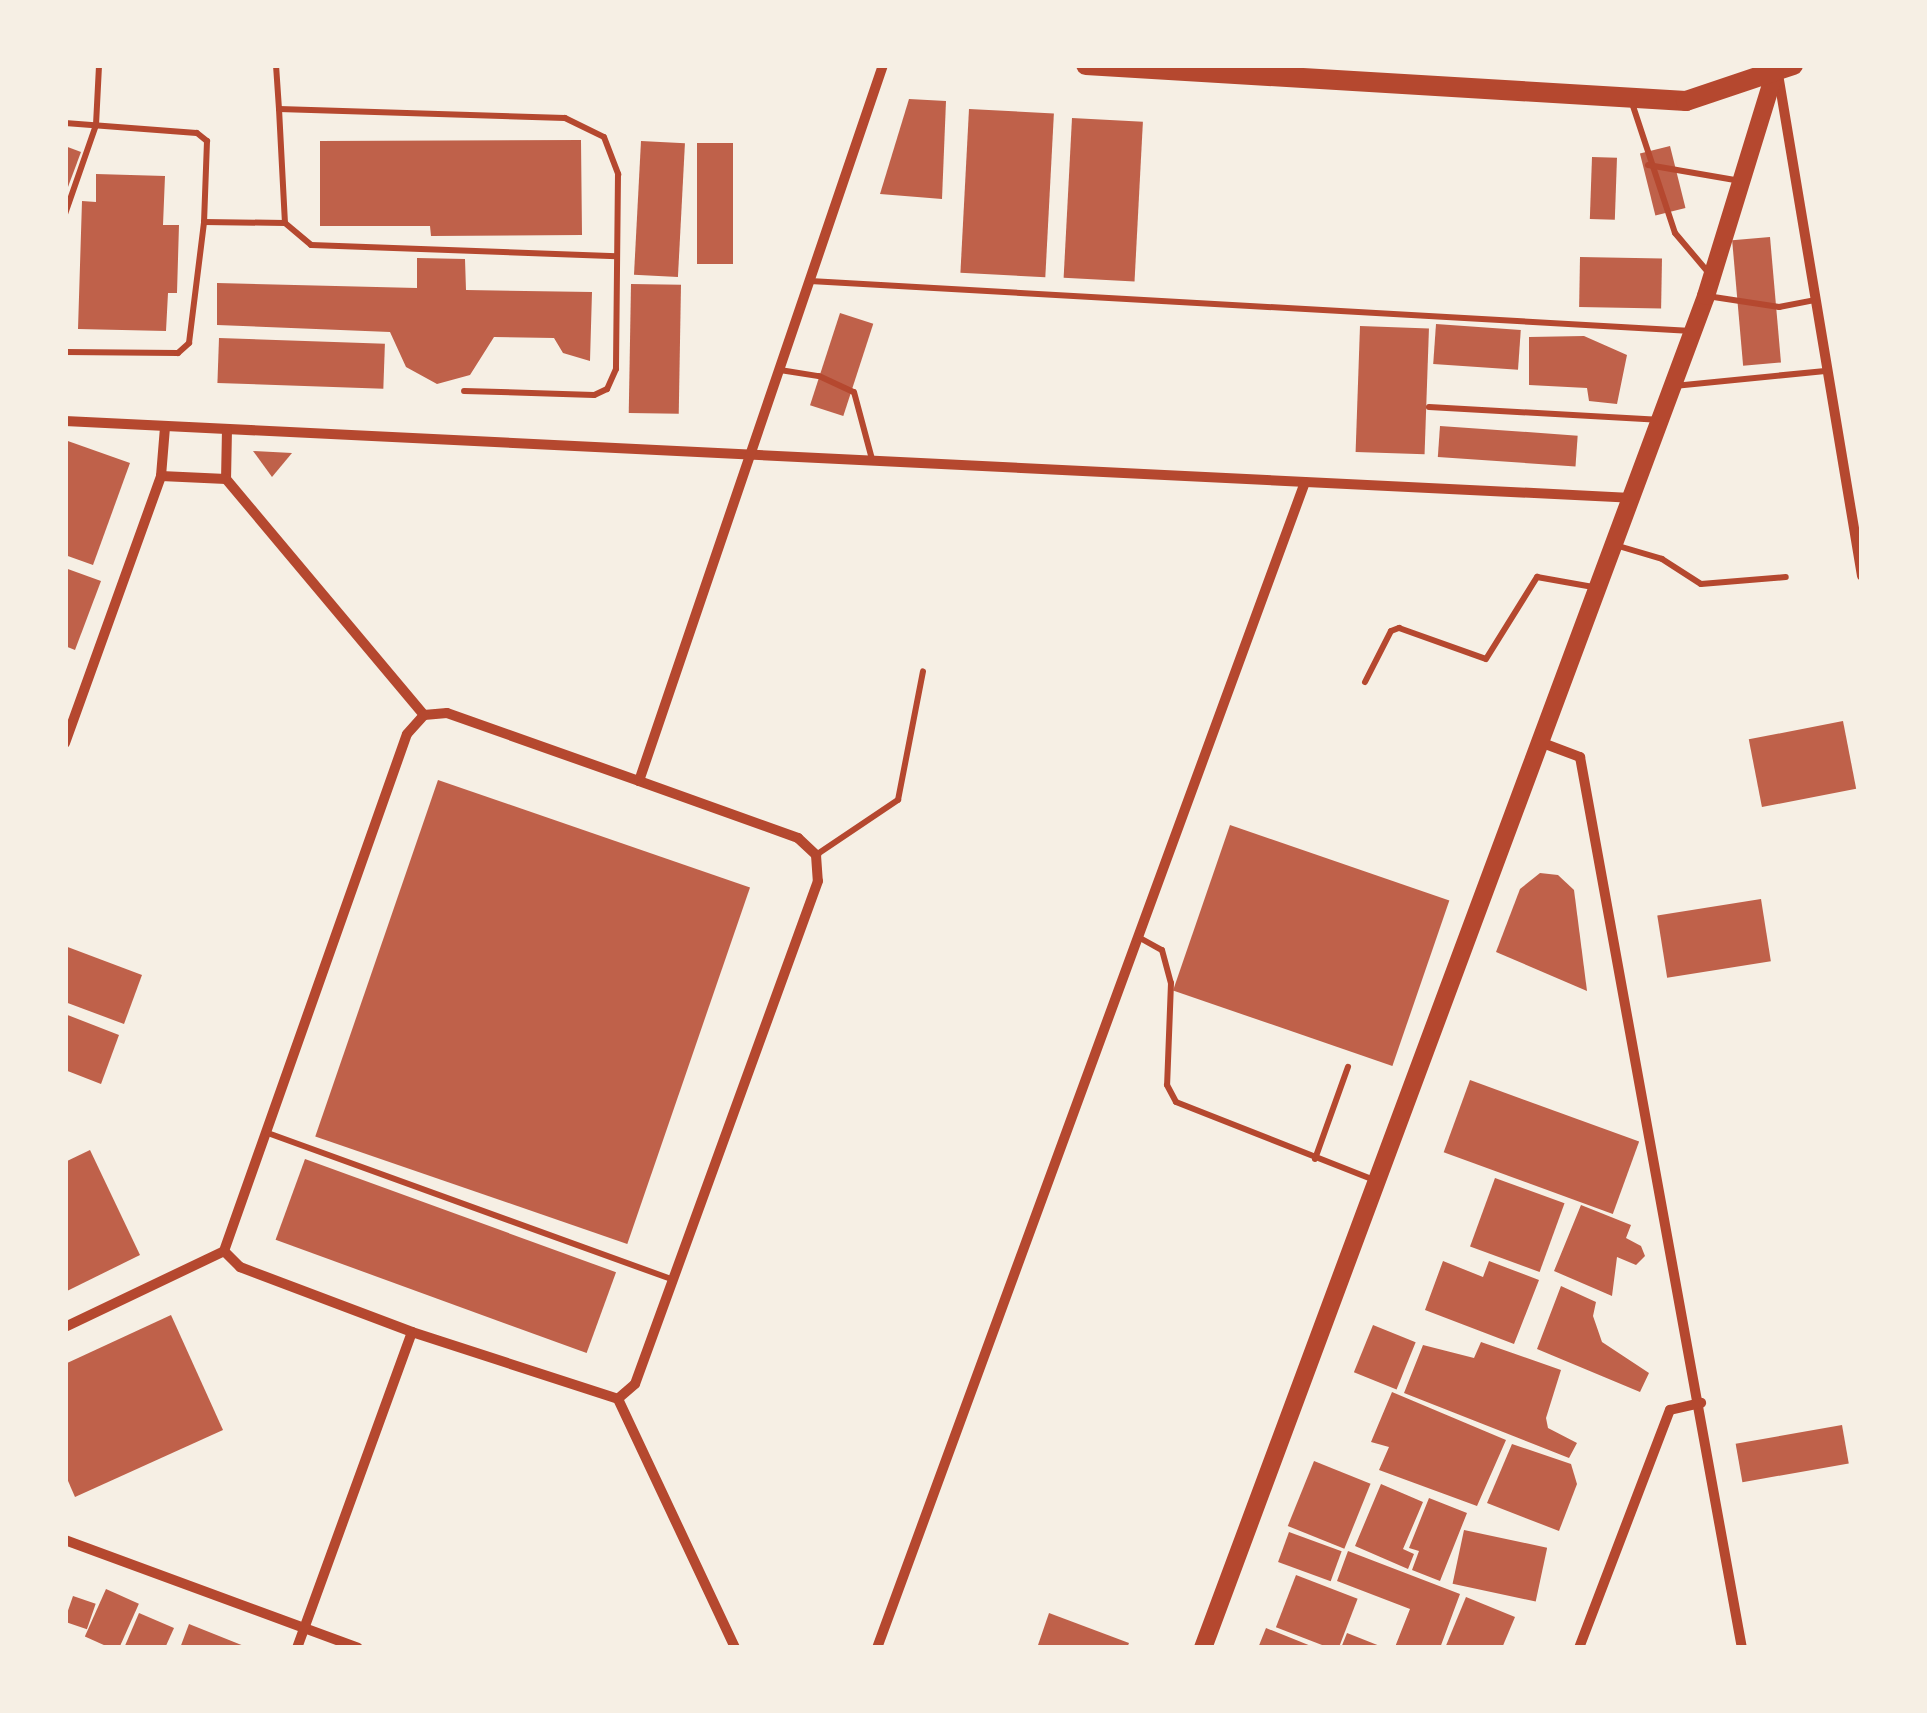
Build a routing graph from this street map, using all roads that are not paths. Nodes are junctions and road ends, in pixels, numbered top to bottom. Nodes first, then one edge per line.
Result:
1 (99, 65) edge
2 (276, 65) edge
3 (883, 65) edge
4 (1086, 65) edge
5 (1755, 65) edge
6 (1783, 67) edge
7 (1630, 98) junction
8 (280, 109) junction
9 (65, 124) edge
10 (96, 125) junction
11 (1648, 165) junction
12 (1743, 182) junction
13 (65, 214) edge
14 (204, 222) junction
15 (286, 224) junction
16 (617, 256) junction
17 (1712, 277) junction
18 (810, 281) junction
19 (1706, 296) junction
20 (1814, 300) junction
21 (1693, 331) junction
22 (65, 352) edge
23 (780, 370) junction
24 (1825, 371) junction
25 (1672, 386) junction
26 (464, 391) dead end
27 (1429, 407) dead end
28 (1659, 420) junction
29 (65, 422) edge
30 (165, 427) junction
31 (228, 429) junction
32 (751, 455) junction
33 (872, 461) junction
34 (162, 476) junction
35 (226, 479) junction
36 (1305, 482) junction
37 (1631, 498) junction
38 (1614, 545) junction
39 (1862, 576) edge
40 (1786, 577) dead end
41 (1597, 588) junction
42 (923, 671) dead end
43 (1365, 682) dead end
44 (424, 715) junction
45 (1540, 742) junction
46 (65, 743) edge
47 (639, 781) junction
48 (816, 855) junction
49 (1140, 938) junction
50 (1348, 1068) dead end
51 (263, 1132) junction
52 (1315, 1159) junction
53 (1376, 1182) junction
54 (224, 1252) junction
55 (671, 1279) junction
56 (65, 1327) edge
57 (412, 1332) junction
58 (618, 1399) junction
59 (1700, 1403) junction
60 (65, 1540) edge
61 (304, 1628) junction
62 (297, 1648) edge
63 (358, 1648) edge
64 (735, 1648) edge
65 (877, 1648) edge
66 (1203, 1648) edge
67 (1579, 1648) edge
68 (1742, 1648) edge

1 - 10 lane
2 - 8 lane
3 - 18 street
4 - 7 main road
5 - 6 main road
6 - 7 main road
6 - 12 street
6 - 20 street
7 - 11 lane
8 - 15 lane
8 - 16 lane
9 - 10 lane
10 - 13 lane
10 - 14 lane
11 - 12 lane
11 - 17 lane
12 - 17 street
14 - 15 lane
14 - 22 lane
15 - 16 lane
16 - 26 lane
17 - 19 street
18 - 21 lane
18 - 23 street
19 - 20 lane
19 - 21 street
20 - 24 street
21 - 25 street
23 - 32 street
23 - 33 lane
24 - 25 lane
24 - 39 street
25 - 28 street
27 - 28 lane
28 - 37 street
29 - 30 street
30 - 31 street
30 - 34 street
31 - 32 street
31 - 35 street
32 - 33 street
32 - 47 street
33 - 36 street
34 - 35 street
34 - 46 street
35 - 44 street
36 - 37 street
36 - 49 street
37 - 38 street
38 - 40 lane
38 - 41 street
41 - 43 lane
41 - 45 street
42 - 48 lane
44 - 47 street
44 - 51 street
45 - 53 street
45 - 59 street
47 - 48 street
48 - 55 street
49 - 52 lane
49 - 65 street
50 - 52 lane
51 - 54 street
51 - 55 lane
52 - 53 lane
53 - 66 street
54 - 56 street
54 - 57 street
55 - 58 street
57 - 58 street
57 - 61 street
58 - 64 street
59 - 67 street
59 - 68 street
60 - 61 street
61 - 62 street
61 - 63 street

